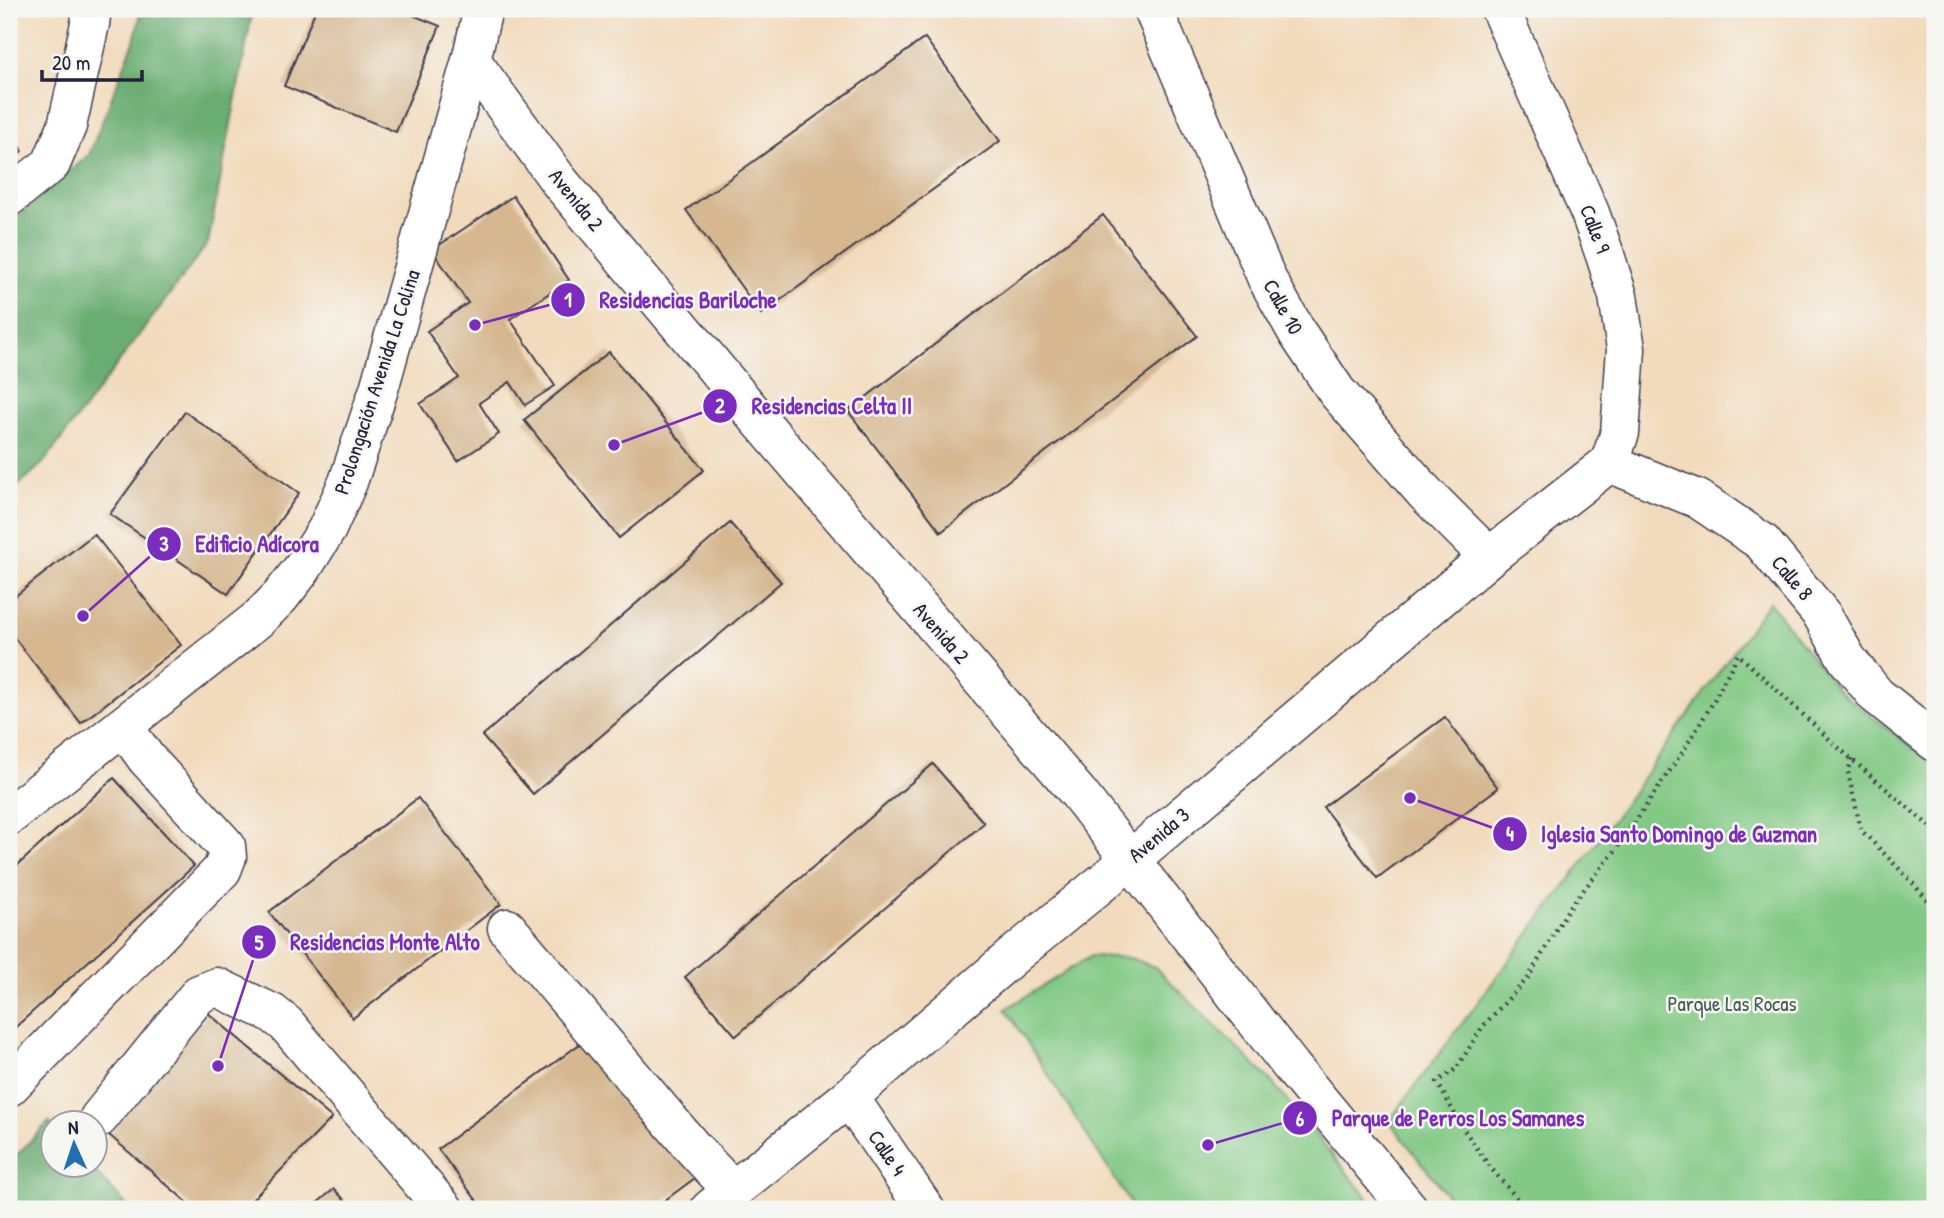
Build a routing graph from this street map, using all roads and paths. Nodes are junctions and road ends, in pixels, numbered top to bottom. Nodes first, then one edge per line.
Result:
1 (92, 9) edge
2 (483, 9) edge
3 (1153, 9) edge
4 (1500, 9) edge
5 (471, 60) junction
6 (9, 197) edge
7 (1609, 463) junction
8 (1489, 557) junction
9 (123, 726) junction
10 (1935, 741) edge
11 (1852, 759) junction
12 (9, 816) edge
13 (1935, 831) edge
14 (1130, 860) junction
15 (1935, 910) edge
16 (507, 928) dead end
17 (9, 1087) edge
18 (849, 1097) junction
19 (105, 1110) edge
20 (722, 1200) edge
21 (1522, 1203) junction
22 (444, 1209) edge
23 (925, 1209) edge
24 (1409, 1209) edge
25 (1526, 1209) edge
26 (1550, 1209) edge
27 (1614, 1209) edge
28 (1667, 1209) edge

1 - 6 street
2 - 5 street, Prolongación Avenida La Colina
3 - 8 street, Calle 10
4 - 7 street, Calle 9
5 - 9 street, Prolongación Avenida La Colina
5 - 14 street, Avenida 2
7 - 8 street, Avenida 3
7 - 10 street, Calle 8
8 - 14 street, Avenida 3
9 - 12 street, Prolongación Avenida La Colina
9 - 17 street
11 - 13 path
11 - 15 path
11 - 21 path
14 - 18 street, Avenida 3
14 - 24 street, Avenida 2
16 - 20 street
18 - 20 street, Avenida 3
18 - 23 street, Calle 4
19 - 22 street
21 - 25 path
21 - 26 path
27 - 28 path

